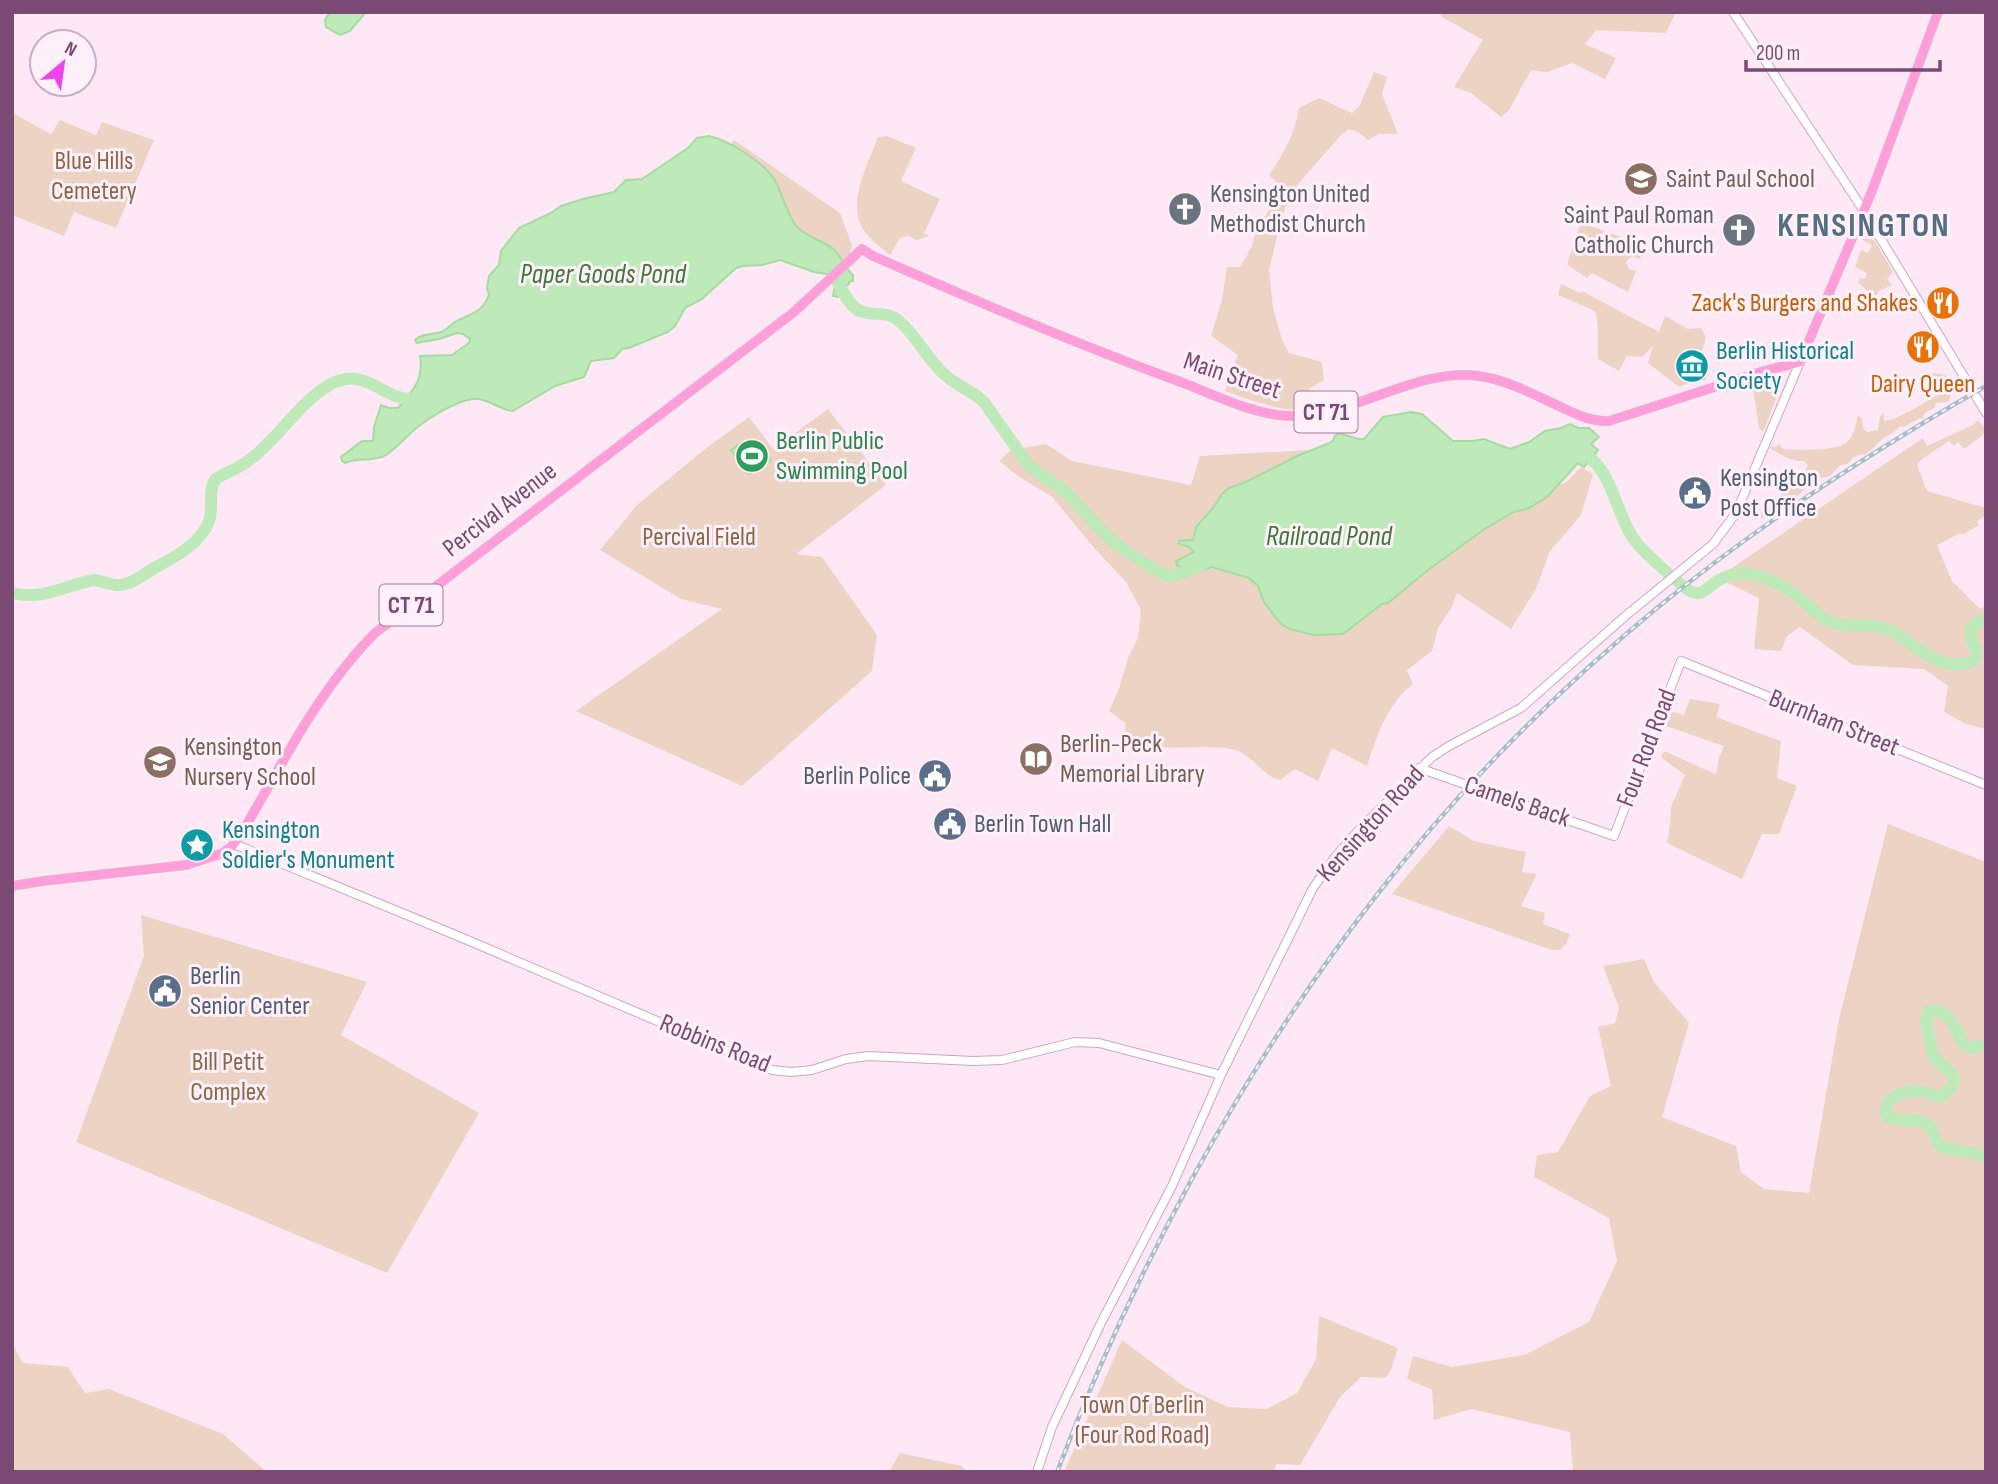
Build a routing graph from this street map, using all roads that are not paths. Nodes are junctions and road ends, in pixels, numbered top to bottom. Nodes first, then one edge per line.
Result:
1 (1733, 12) edge
2 (1938, 12) edge
3 (1864, 211) junction
4 (862, 249) joint
5 (1800, 362) junction
6 (1986, 412) edge
7 (1681, 661) joint
8 (1419, 768) junction
9 (1986, 785) edge
10 (1614, 836) joint
11 (234, 844) junction
12 (12, 886) edge
13 (1221, 1075) junction
14 (1037, 1472) edge

1 - 3 street
2 - 3 main road
3 - 5 main road
3 - 6 street
4 - 5 main road, Main Street / CT 71
4 - 11 main road, Percival Avenue / CT 71
5 - 8 street, Kensington Road
7 - 9 street, Burnham Street
7 - 10 street, Four Rod Road
8 - 10 street, Camels Back, bridge
8 - 13 street, Kensington Road
11 - 12 main road
11 - 13 street, Robbins Road
13 - 14 street, Kensington Road

